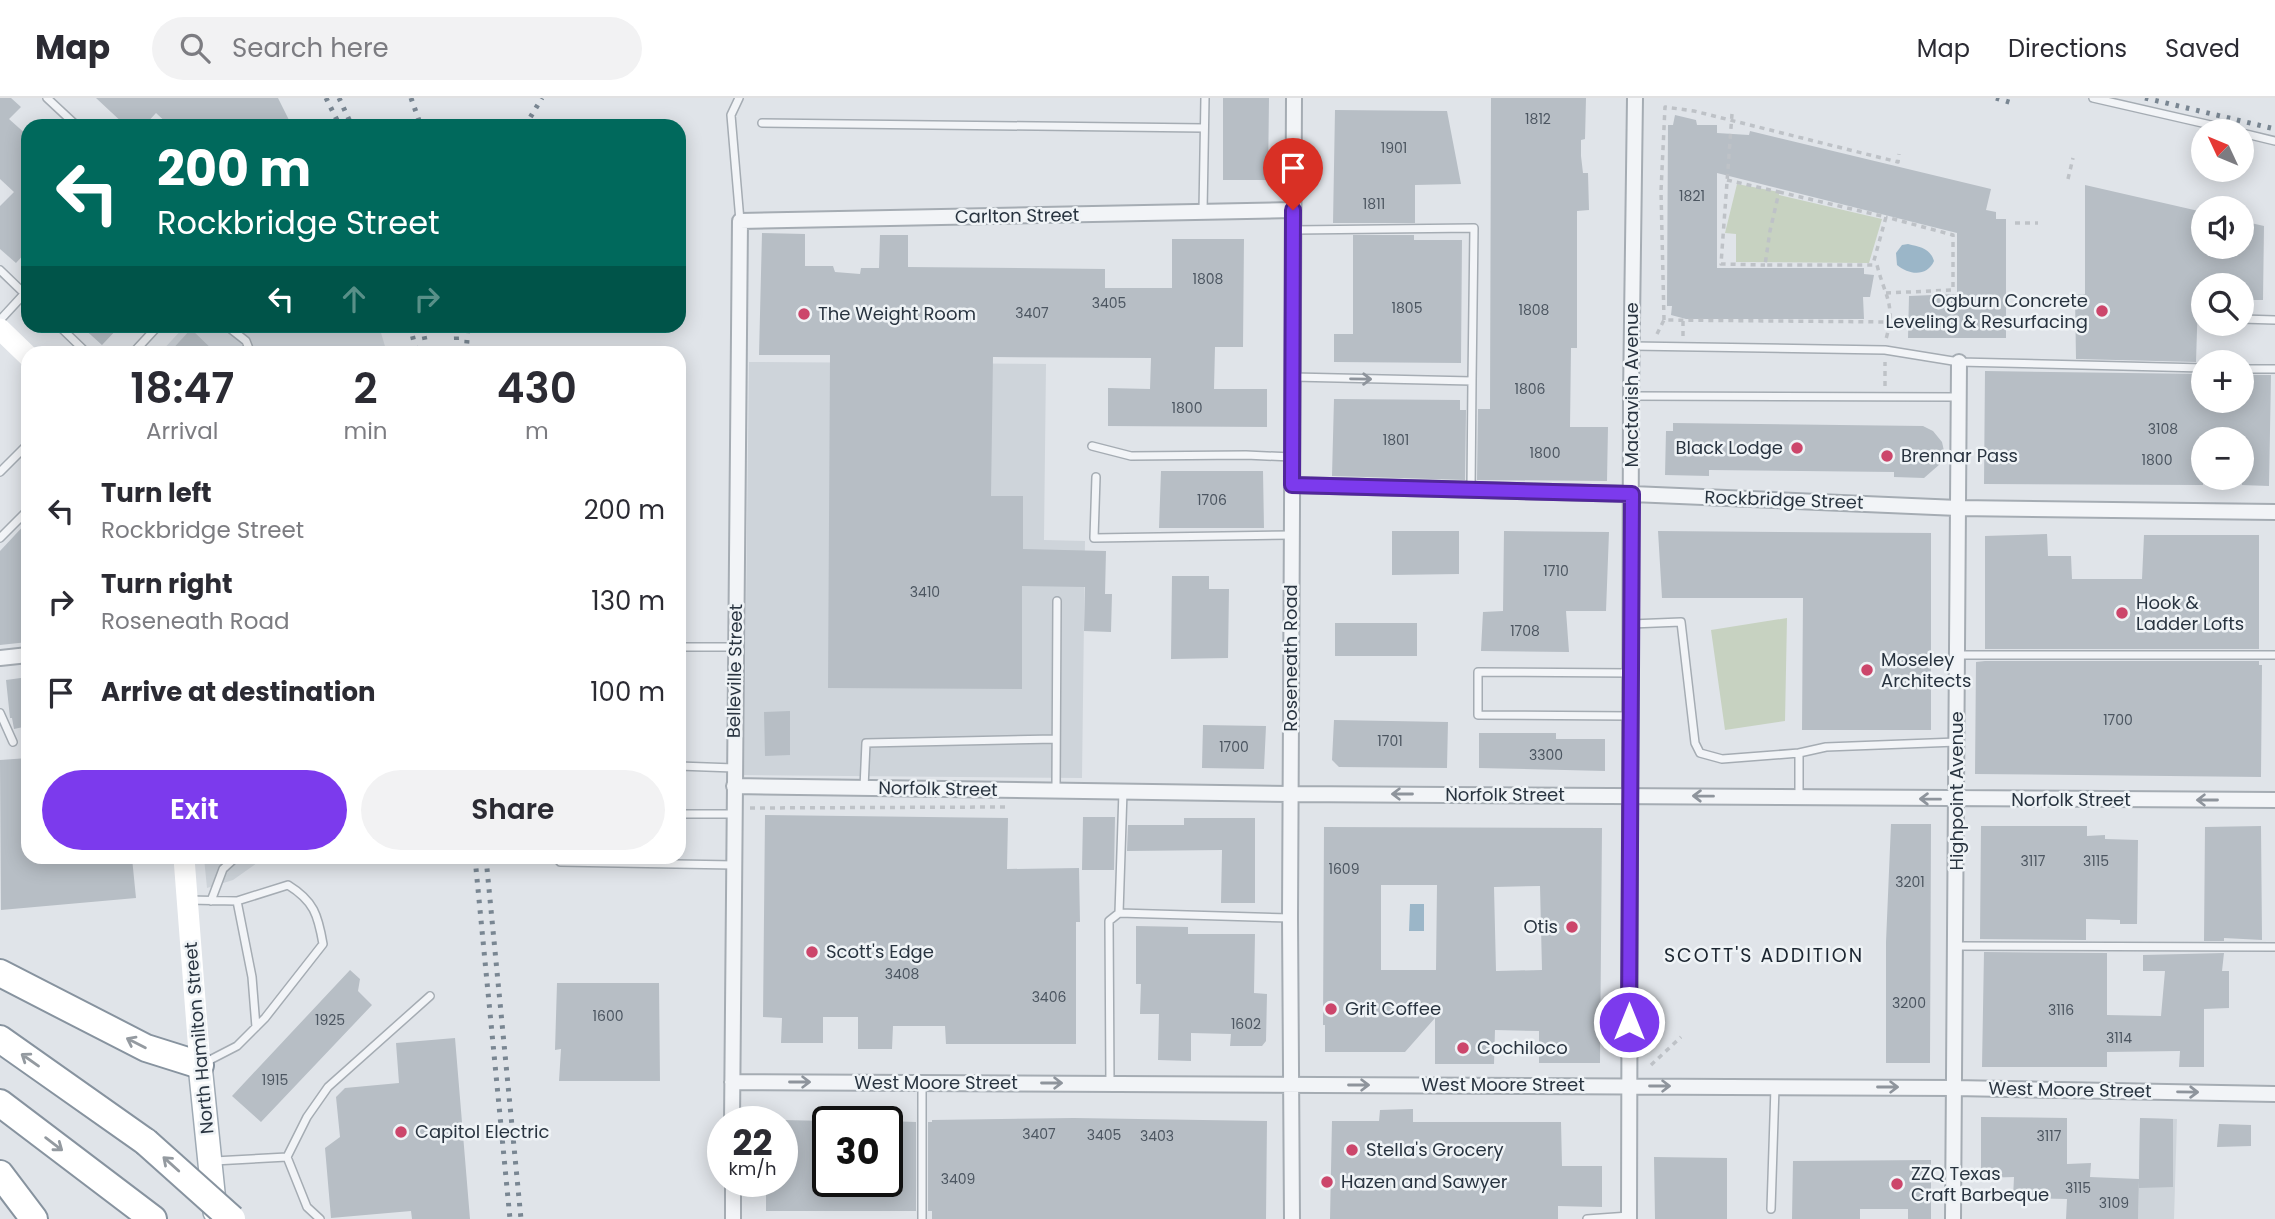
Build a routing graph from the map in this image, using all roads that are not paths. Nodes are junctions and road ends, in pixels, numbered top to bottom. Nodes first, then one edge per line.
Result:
1 (47, 98) edge
2 (739, 98) edge
3 (1205, 98) edge
4 (1294, 98) edge
5 (1635, 98) edge
6 (2093, 98) edge
7 (70, 119) edge
8 (2191, 121) edge
9 (762, 123) dead end
10 (1204, 128) junction
11 (2254, 136) edge
12 (2275, 141) edge
13 (1293, 210) junction
14 (1203, 212) junction
15 (740, 221) junction
16 (1294, 230) junction
17 (0, 270) edge
18 (21, 290) edge
19 (21, 300) edge
20 (2254, 319) edge
21 (0, 320) edge
22 (2275, 320) edge
23 (0, 329) edge
24 (66, 333) edge
25 (152, 333) edge
26 (236, 333) edge
27 (80, 346) edge
28 (139, 346) edge
29 (248, 346) edge
30 (1632, 346) junction
31 (21, 349) edge
32 (1959, 362) junction
33 (2191, 368) edge
34 (2254, 369) edge
35 (2275, 369) edge
36 (1293, 377) junction
37 (1472, 381) junction
38 (1631, 396) junction
39 (1958, 397) junction
40 (1092, 446) dead end
41 (21, 451) edge
42 (1292, 457) junction
43 (0, 472) edge
44 (1096, 477) dead end
45 (1292, 485) junction
46 (1471, 489) junction
47 (1632, 494) junction
48 (1958, 508) junction
49 (2275, 512) edge
50 (21, 517) edge
51 (1292, 535) junction
52 (0, 538) edge
53 (1057, 601) dead end
54 (1631, 624) junction
55 (686, 647) edge
56 (736, 647) junction
57 (21, 655) edge
58 (1958, 655) junction
59 (2275, 655) edge
60 (0, 658) edge
61 (1630, 673) junction
62 (0, 713) edge
63 (1630, 716) junction
64 (1056, 739) junction
65 (13, 742) dead end
66 (1957, 742) junction
67 (1799, 753) junction
68 (686, 766) edge
69 (734, 768) junction
70 (734, 786) junction
71 (864, 788) junction
72 (1056, 790) junction
73 (1123, 790) junction
74 (1290, 793) junction
75 (1629, 795) junction
76 (1799, 797) junction
77 (1957, 799) junction
78 (2275, 800) edge
79 (686, 814) edge
80 (734, 814) junction
81 (184, 864) edge
82 (228, 864) edge
83 (676, 864) edge
84 (734, 865) junction
85 (187, 900) junction
86 (211, 901) junction
87 (237, 901) junction
88 (1119, 913) junction
89 (1290, 918) junction
90 (1956, 946) junction
91 (2275, 947) edge
92 (0, 973) edge
93 (430, 996) dead end
94 (256, 1027) junction
95 (0, 1039) edge
96 (200, 1065) junction
97 (732, 1082) junction
98 (922, 1083) junction
99 (1110, 1084) junction
100 (1291, 1084) junction
101 (1629, 1086) junction
102 (1775, 1087) junction
103 (1954, 1088) junction
104 (2275, 1094) edge
105 (0, 1102) edge
106 (732, 1106) edge
107 (287, 1157) junction
108 (210, 1162) junction
109 (0, 1174) edge
110 (733, 1197) edge
111 (1771, 1209) dead end
112 (1629, 1218) edge
113 (34, 1219) edge
114 (153, 1219) edge
115 (216, 1219) edge
116 (232, 1219) edge
117 (320, 1219) edge
118 (733, 1219) edge
119 (922, 1219) edge
120 (1292, 1219) edge
121 (1587, 1219) edge
122 (1953, 1219) edge

1 - 7 lane
2 - 15 lane
3 - 10 lane
4 - 13 street, Roseneath Road
5 - 30 street, Mactavish Avenue
6 - 8 lane
9 - 10 lane
10 - 14 lane
11 - 12 lane
13 - 14 street, Carlton Street
13 - 16 street, Roseneath Road
14 - 15 street, Carlton Street
15 - 56 street, Belleville Street
16 - 36 street, Roseneath Road
16 - 37 lane
17 - 18 lane
19 - 21 lane
20 - 22 lane
23 - 31 street
24 - 27 lane
25 - 28 lane
26 - 29 lane
30 - 32 lane
30 - 38 street, Mactavish Avenue
32 - 33 lane
32 - 39 street, Highpoint Avenue
34 - 35 lane
36 -> 37 lane
36 - 42 street, Roseneath Road
37 - 46 lane
38 - 39 lane
38 - 47 street, Mactavish Avenue
39 - 48 street, Highpoint Avenue
40 - 42 lane
41 - 43 lane
42 - 45 street, Roseneath Road
44 - 51 lane
45 - 46 street, Rockbridge Street
45 - 51 street, Roseneath Road
46 - 47 street, Rockbridge Street
47 - 48 street, Rockbridge Street
47 - 54 street, Mactavish Avenue
48 - 49 street, Rockbridge Street
48 - 58 street, Highpoint Avenue
50 - 52 lane
51 - 74 street, Roseneath Road
53 - 64 lane
54 - 61 street, Mactavish Avenue
54 - 67 lane
55 - 56 lane
56 - 69 street, Belleville Street
57 - 60 street
58 - 59 lane
58 - 66 street, Highpoint Avenue
61 - 63 street, Mactavish Avenue
61 - 63 lane
62 - 65 lane
63 - 75 street, Mactavish Avenue
64 - 71 lane
64 - 72 lane
66 - 67 lane
66 - 77 street, Highpoint Avenue
67 - 76 lane
68 - 69 lane
69 - 70 street, Belleville Street
70 - 71 street, Norfolk Street
70 - 80 street, Belleville Street
71 - 72 street, Norfolk Street
72 - 73 street, Norfolk Street
73 - 74 street, Norfolk Street
73 - 88 lane
75 -> 74 street, Norfolk Street
74 - 89 street, Roseneath Road
76 -> 75 street, Norfolk Street
75 - 101 street, Mactavish Avenue
77 -> 76 street, Norfolk Street
78 -> 77 street, Norfolk Street
77 - 90 street, Highpoint Avenue
79 - 80 lane
80 - 84 street, Belleville Street
81 - 85 street, North Hamilton Street
82 - 86 lane
83 - 84 lane
84 - 97 street, Belleville Street
85 - 86 lane
85 - 96 street, North Hamilton Street
86 - 87 lane
87 - 94 lane
87 - 94 lane
88 - 89 lane
88 - 99 lane
89 - 100 street, Roseneath Road
90 - 91 lane
90 - 103 street, Highpoint Avenue
96 -> 92 highway
93 - 107 lane
94 - 96 lane
116 -> 95 highway, bridge
96 - 108 main road, North Hamilton Street
97 -> 98 street, West Moore Street
97 - 106 street, Belleville Street
98 -> 99 street, West Moore Street
98 - 119 lane
99 - 100 street, West Moore Street
100 -> 101 street, West Moore Street
100 - 120 street, Roseneath Road
101 -> 102 street, West Moore Street
101 - 112 street, Mactavish Avenue
102 -> 103 street, West Moore Street
102 - 111 lane
103 -> 104 street, West Moore Street
103 - 122 street, Highpoint Avenue
105 -> 114 highway
107 - 108 lane
107 - 117 lane
108 - 115 main road, North Hamilton Street
109 - 113 highway
110 - 118 street
112 - 121 lane

